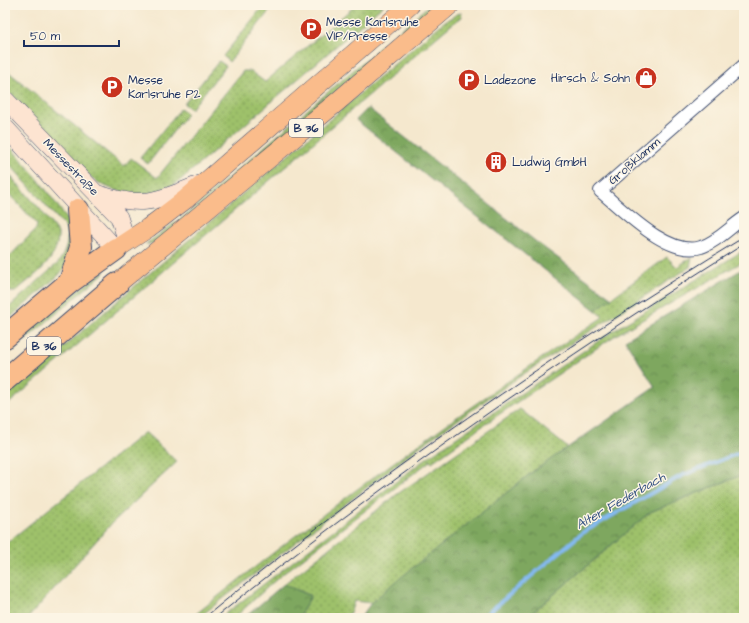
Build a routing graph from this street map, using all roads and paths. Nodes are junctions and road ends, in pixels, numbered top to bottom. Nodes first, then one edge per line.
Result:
1 (410, 5) edge
2 (450, 5) edge
3 (744, 65) edge
4 (5, 99) edge
5 (5, 127) edge
6 (206, 182) junction
7 (96, 194) junction
8 (78, 210) junction
9 (744, 218) edge
10 (161, 248) junction
11 (124, 249) junction
12 (70, 282) junction
13 (117, 284) junction
14 (5, 337) edge
15 (5, 380) edge

1 - 6 main road, B 36
2 - 10 main road, B 36
3 - 9 street, Großklamm
4 - 7 street, Messestraße
5 - 8 street, Messestraße
6 - 7 street
6 - 11 main road, B 36
7 - 11 street, Messestraße
8 - 11 street, Messestraße
8 - 12 highway
10 - 11 main road
10 - 13 main road, B 36
11 - 12 highway, B 36
11 - 13 main road
12 - 14 highway, B 36
13 - 15 highway, B 36

